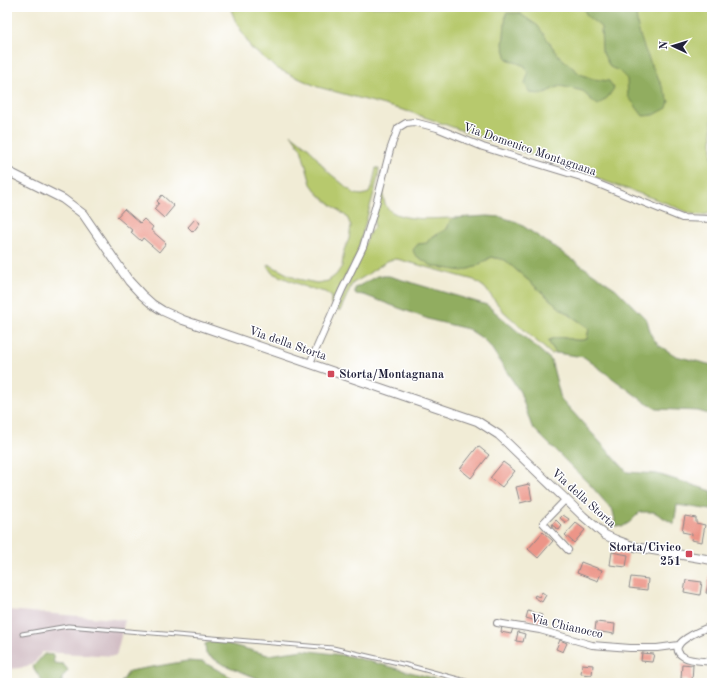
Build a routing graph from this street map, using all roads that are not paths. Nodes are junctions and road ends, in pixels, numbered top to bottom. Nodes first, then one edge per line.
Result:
1 (7, 171) edge
2 (712, 219) edge
3 (310, 363) junction
4 (566, 499) junction
5 (568, 550) dead end
6 (712, 560) edge
7 (497, 623) dead end
8 (712, 626) edge
9 (22, 634) dead end
10 (679, 645) junction
11 (712, 662) edge
12 (473, 683) edge

1 - 3 main road, Via della Storta
2 - 3 street, Via Domenico Montagnana
3 - 4 main road, Via della Storta
4 - 5 street
4 - 6 main road, Via della Storta
7 - 10 street, Via Chianocco
8 - 10 street
9 - 12 lane
10 - 11 street

